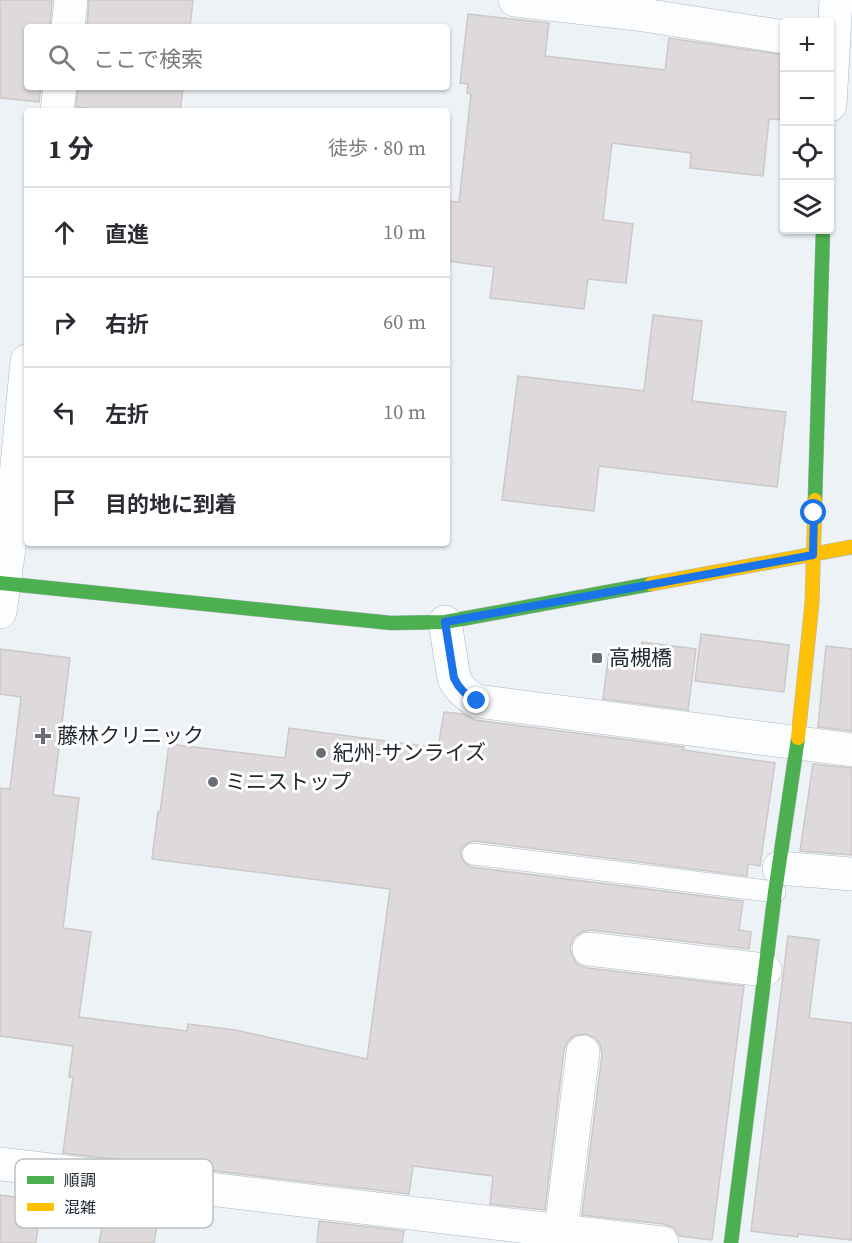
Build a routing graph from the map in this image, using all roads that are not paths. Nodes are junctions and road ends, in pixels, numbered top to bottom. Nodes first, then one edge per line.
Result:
1 (71, 0) edge
2 (515, 0) edge
3 (836, 0) edge
4 (68, 24) edge
5 (780, 36) edge
6 (838, 46) edge
7 (834, 76) edge
8 (60, 90) edge
9 (57, 108) edge
10 (823, 234) edge
11 (24, 392) edge
12 (852, 547) edge
13 (813, 555) junction
14 (1, 592) edge
15 (445, 622) junction
16 (797, 743) junction
17 (852, 750) edge
18 (473, 854) dead end
19 (852, 874) edge
20 (777, 880) junction
21 (589, 949) dead end
22 (765, 970) junction
23 (583, 1052) dead end
24 (0, 1164) edge
25 (15, 1166) edge
26 (213, 1189) edge
27 (561, 1231) junction
28 (662, 1243) edge
29 (731, 1243) edge

1 - 4 street
2 - 5 street
3 - 6 street
6 - 7 street
8 - 9 street
10 - 13 street
11 - 14 street
12 - 13 street
13 - 15 street
13 - 16 street
14 - 15 street
15 - 16 street
16 - 17 street
16 - 20 street
18 - 20 lane
19 - 20 street
20 - 22 street
21 - 22 street
22 - 29 street
23 - 27 street
24 - 25 street
26 - 27 street
27 - 28 street

